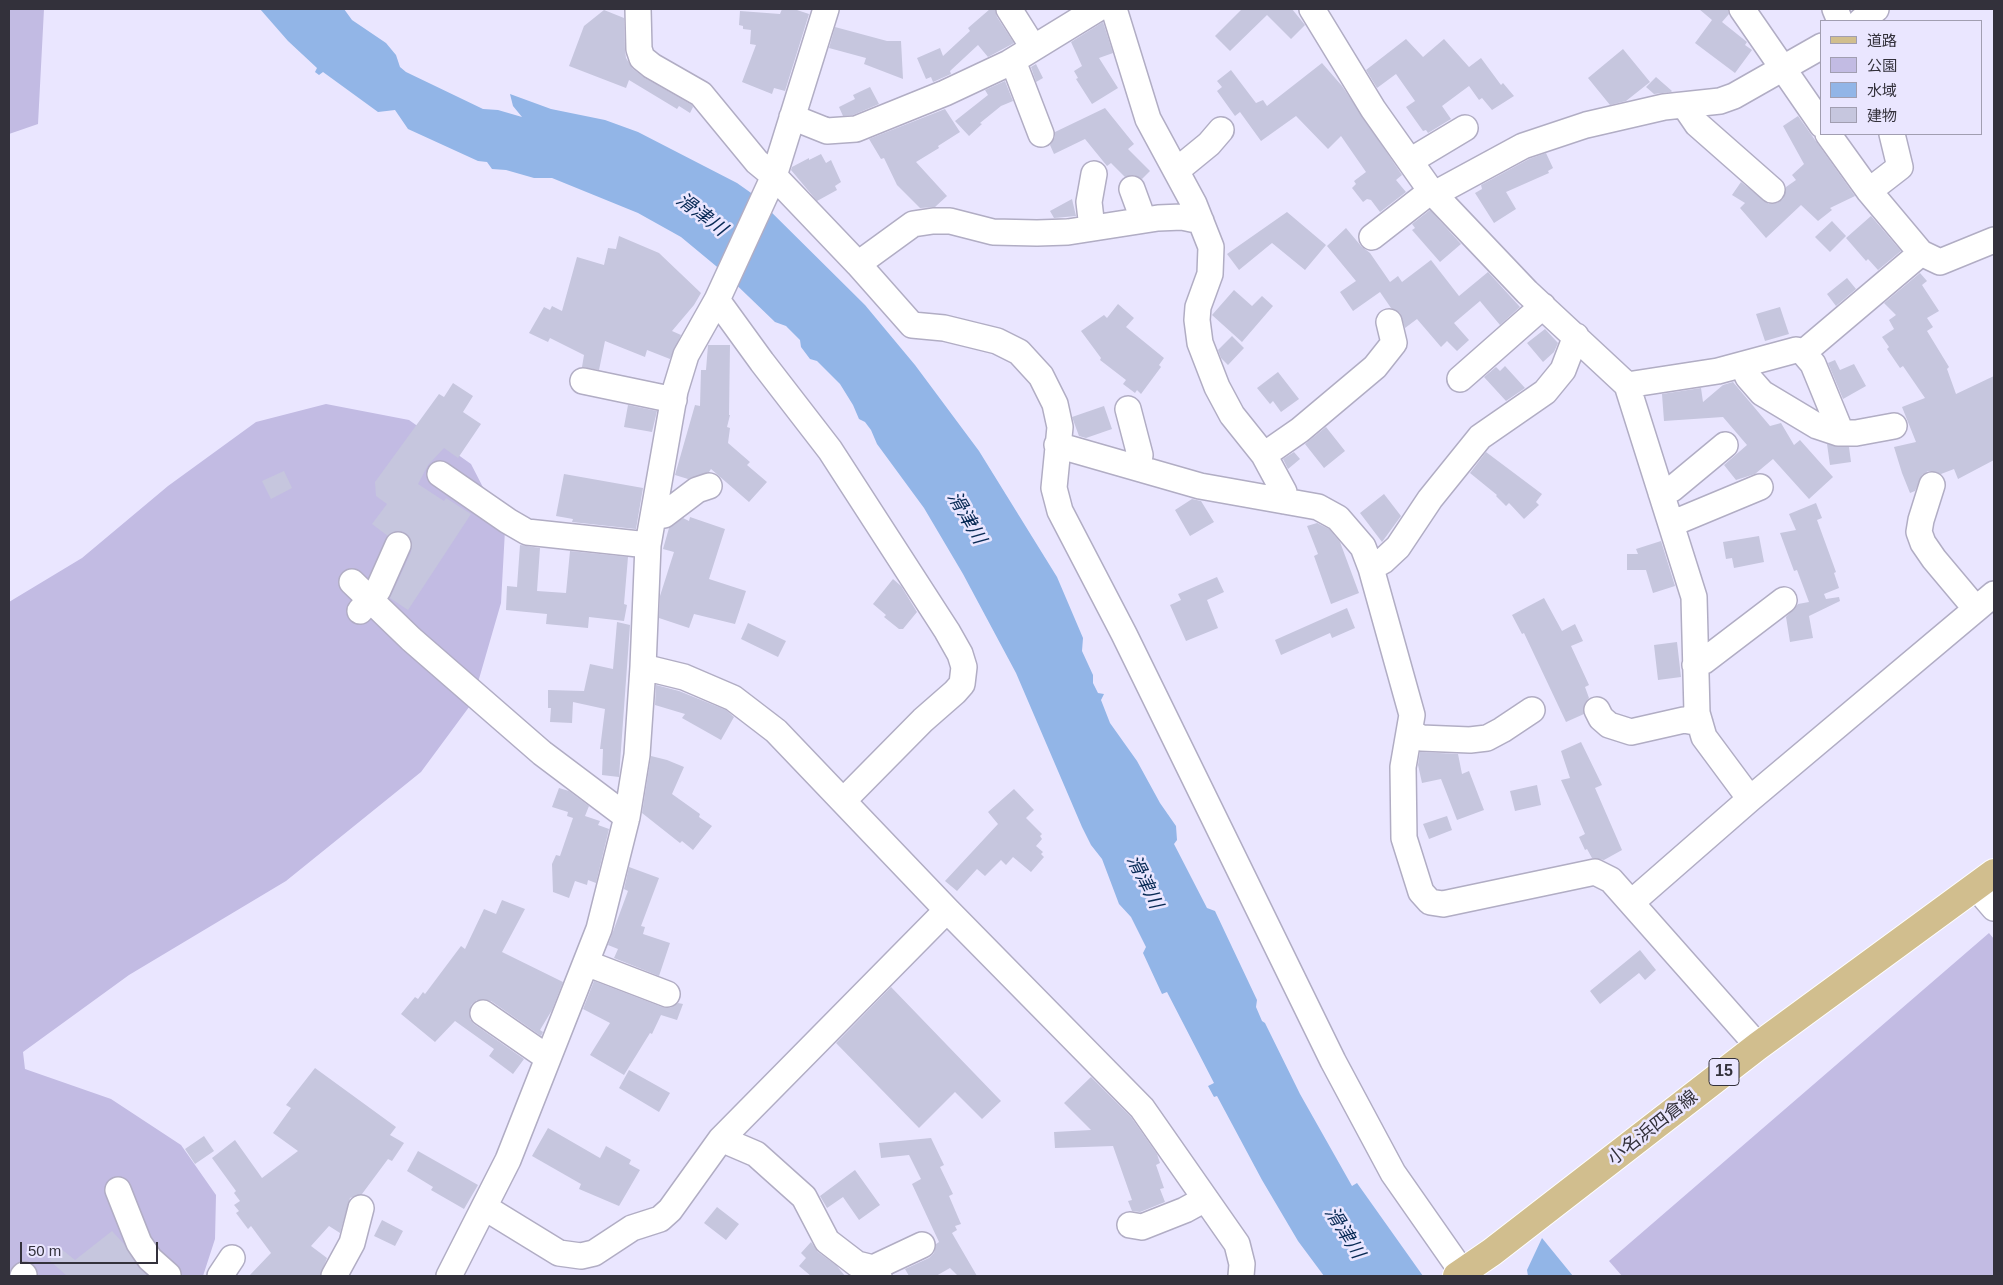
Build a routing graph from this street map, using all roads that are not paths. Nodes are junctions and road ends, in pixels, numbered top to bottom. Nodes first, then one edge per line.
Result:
1 (638, 9) edge
2 (826, 9) edge
3 (1009, 9) edge
4 (1097, 9) edge
5 (1114, 9) edge
6 (1312, 9) edge
7 (1742, 9) edge
8 (1876, 9) edge
9 (1862, 20) edge
10 (1033, 47) junction
11 (1820, 47) edge
12 (1012, 61) junction
13 (1781, 67) junction
14 (1684, 105) junction
15 (792, 117) junction
16 (1820, 122) edge
17 (1465, 128) dead end
18 (1221, 130) dead end
19 (1041, 134) dead end
20 (1829, 135) edge
21 (1892, 135) edge
22 (1410, 161) junction
23 (1176, 171) junction
24 (1094, 174) dead end
25 (772, 180) junction
26 (1132, 189) dead end
27 (1772, 190) dead end
28 (1431, 191) junction
29 (1869, 191) junction
30 (1143, 219) junction
31 (1201, 220) junction
32 (1092, 228) junction
33 (1372, 237) dead end
34 (1994, 240) edge
35 (1921, 253) junction
36 (858, 264) junction
37 (719, 296) junction
38 (1543, 306) junction
39 (1389, 322) dead end
40 (1576, 336) junction
41 (1804, 352) junction
42 (1743, 366) junction
43 (1460, 379) dead end
44 (583, 381) dead end
45 (1628, 385) junction
46 (674, 400) junction
47 (1128, 408) dead end
48 (1894, 426) dead end
49 (1838, 433) junction
50 (1057, 445) junction
51 (1726, 445) dead end
52 (1264, 455) junction
53 (1138, 468) junction
54 (440, 474) dead end
55 (709, 486) dead end
56 (1760, 486) dead end
57 (1932, 486) dead end
58 (1661, 494) junction
59 (1284, 501) junction
60 (653, 517) junction
61 (1671, 524) junction
62 (398, 545) dead end
63 (648, 545) junction
64 (1371, 568) junction
65 (352, 582) dead end
66 (1784, 600) dead end
67 (1985, 601) edge
68 (365, 606) junction
69 (1695, 665) junction
70 (643, 667) junction
71 (1532, 710) dead end
72 (1597, 710) dead end
73 (1700, 723) junction
74 (1410, 731) junction
75 (1750, 799) junction
76 (843, 801) junction
77 (627, 817) junction
78 (1985, 880) edge
79 (1632, 902) junction
80 (1994, 908) edge
81 (947, 910) junction
82 (586, 963) junction
83 (668, 994) dead end
84 (483, 1013) dead end
85 (1758, 1046) junction
86 (548, 1058) junction
87 (721, 1139) junction
88 (118, 1190) dead end
89 (1205, 1199) junction
90 (484, 1207) junction
91 (361, 1208) dead end
92 (1130, 1224) dead end
93 (922, 1245) dead end
94 (876, 1272) edge
95 (1462, 1275) edge
96 (167, 1276) edge
97 (334, 1276) edge
98 (449, 1276) edge
99 (1241, 1276) edge

1 - 25 street
2 - 15 street
3 - 10 street
4 - 10 street
5 - 23 street
6 - 22 street
7 - 13 street
8 - 9 street
10 - 12 street
11 - 13 street
12 - 15 street
12 - 19 street
13 - 14 street
13 - 16 street
14 - 27 street
14 - 28 street
15 - 25 street
17 - 22 street
18 - 23 street
20 - 29 street
21 - 29 street
22 - 28 street
23 - 31 street
24 - 32 street
25 - 36 street
25 - 37 street
26 - 30 street
28 - 33 street
28 - 38 street
29 - 35 street
30 - 31 street
30 - 32 street
31 - 52 street
32 - 36 street
34 - 35 street
35 - 41 street
36 - 50 street
37 - 46 street
37 - 76 street
38 - 40 street
38 - 43 street
39 - 52 street
40 - 45 street
40 - 64 street
41 - 42 street
41 - 49 street
42 - 45 street
42 - 49 street
44 - 46 street
45 - 58 street
46 - 60 street
47 - 53 street
48 - 49 street
50 - 53 street
50 - 95 street
51 - 58 street
52 - 59 street
53 - 59 street
54 - 63 street
55 - 60 street
56 - 61 street
57 - 67 street
58 - 61 street
59 - 64 street
60 - 63 street
61 - 69 street
62 - 68 street
63 - 70 street
64 - 74 street
65 - 68 street
66 - 69 street
67 - 75 street
68 - 77 street
69 - 73 street
70 - 76 street
70 - 77 street
71 - 74 street
72 - 73 street
73 - 75 street
74 - 79 street
75 - 79 street
76 - 81 street
77 - 82 street
78 - 80 street
78 - 85 main road, 小名浜四倉線 / 15
79 - 85 street
81 - 87 street
81 - 89 street
82 - 83 street
82 - 86 street
84 - 86 street
85 - 95 main road, 小名浜四倉線 / 15
86 - 90 street
87 - 90 street
87 - 94 street
88 - 96 street
89 - 92 street
89 - 99 street
90 - 98 street
91 - 97 street
93 - 94 street

